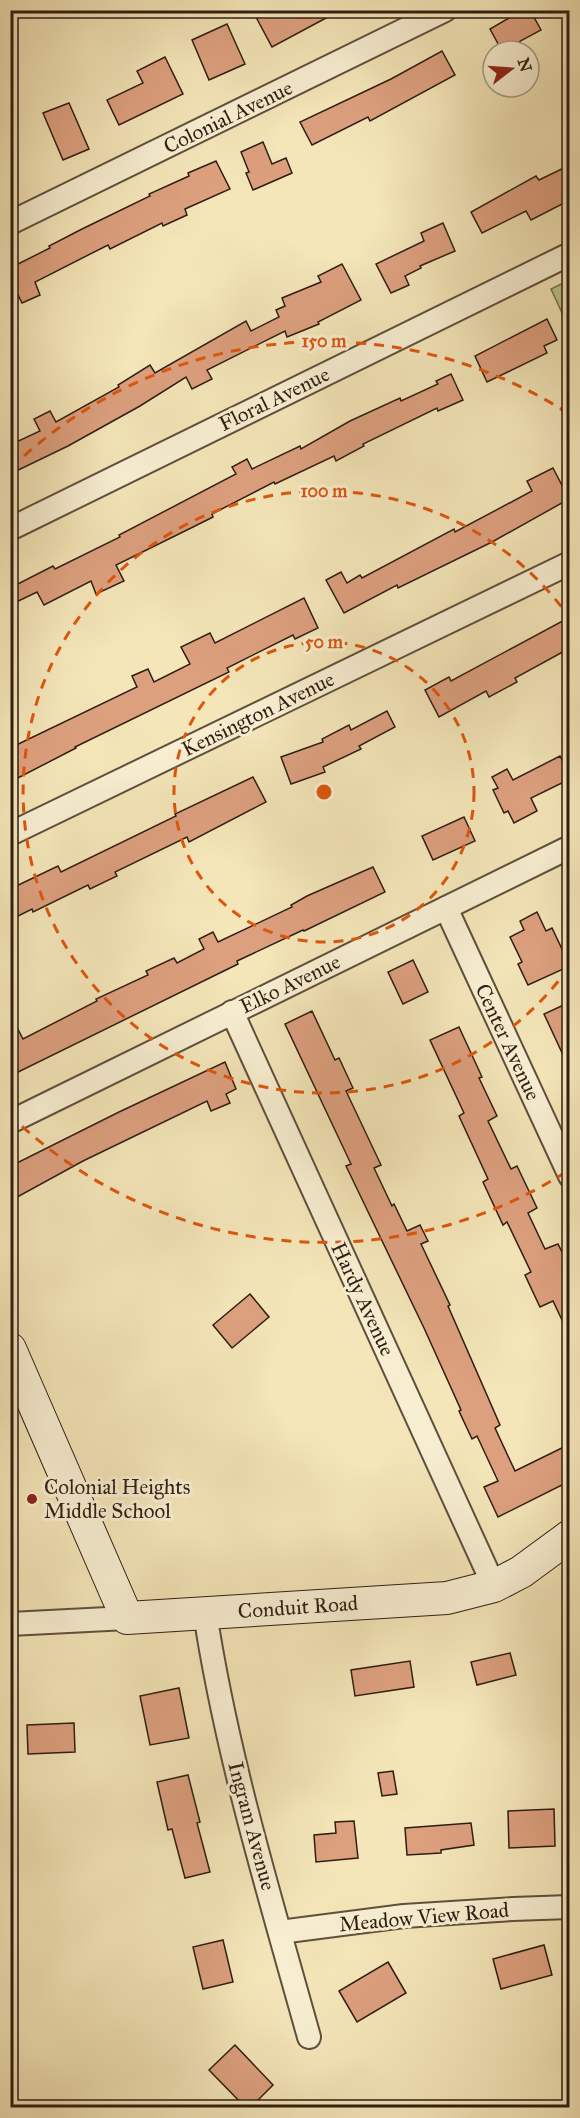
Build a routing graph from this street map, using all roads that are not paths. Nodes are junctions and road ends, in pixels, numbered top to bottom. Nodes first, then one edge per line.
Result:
1 (446, 10) edge
2 (10, 223) edge
3 (570, 254) edge
4 (10, 529) edge
5 (570, 563) edge
6 (10, 834) edge
7 (570, 847) edge
8 (446, 908) junction
9 (232, 1012) junction
10 (10, 1122) edge
11 (570, 1176) edge
12 (10, 1349) edge
13 (570, 1536) edge
14 (494, 1586) junction
15 (205, 1613) junction
16 (127, 1618) junction
17 (10, 1624) edge
18 (570, 1907) edge
19 (280, 1932) junction
20 (309, 2037) dead end

1 - 2 street, Colonial Avenue
3 - 4 street, Floral Avenue
5 - 6 street, Kensington Avenue
7 - 8 street, Elko Avenue
8 - 9 street, Elko Avenue
8 - 11 street, Center Avenue
9 - 10 street, Elko Avenue
9 - 14 street, Hardy Avenue
12 - 16 street
13 - 14 street, Conduit Road
14 - 15 street, Conduit Road
15 - 16 street, Conduit Road
15 - 19 street, Ingram Avenue
16 - 17 street, Conduit Road
18 - 19 street, Meadow View Road
19 - 20 street, Ingram Avenue

